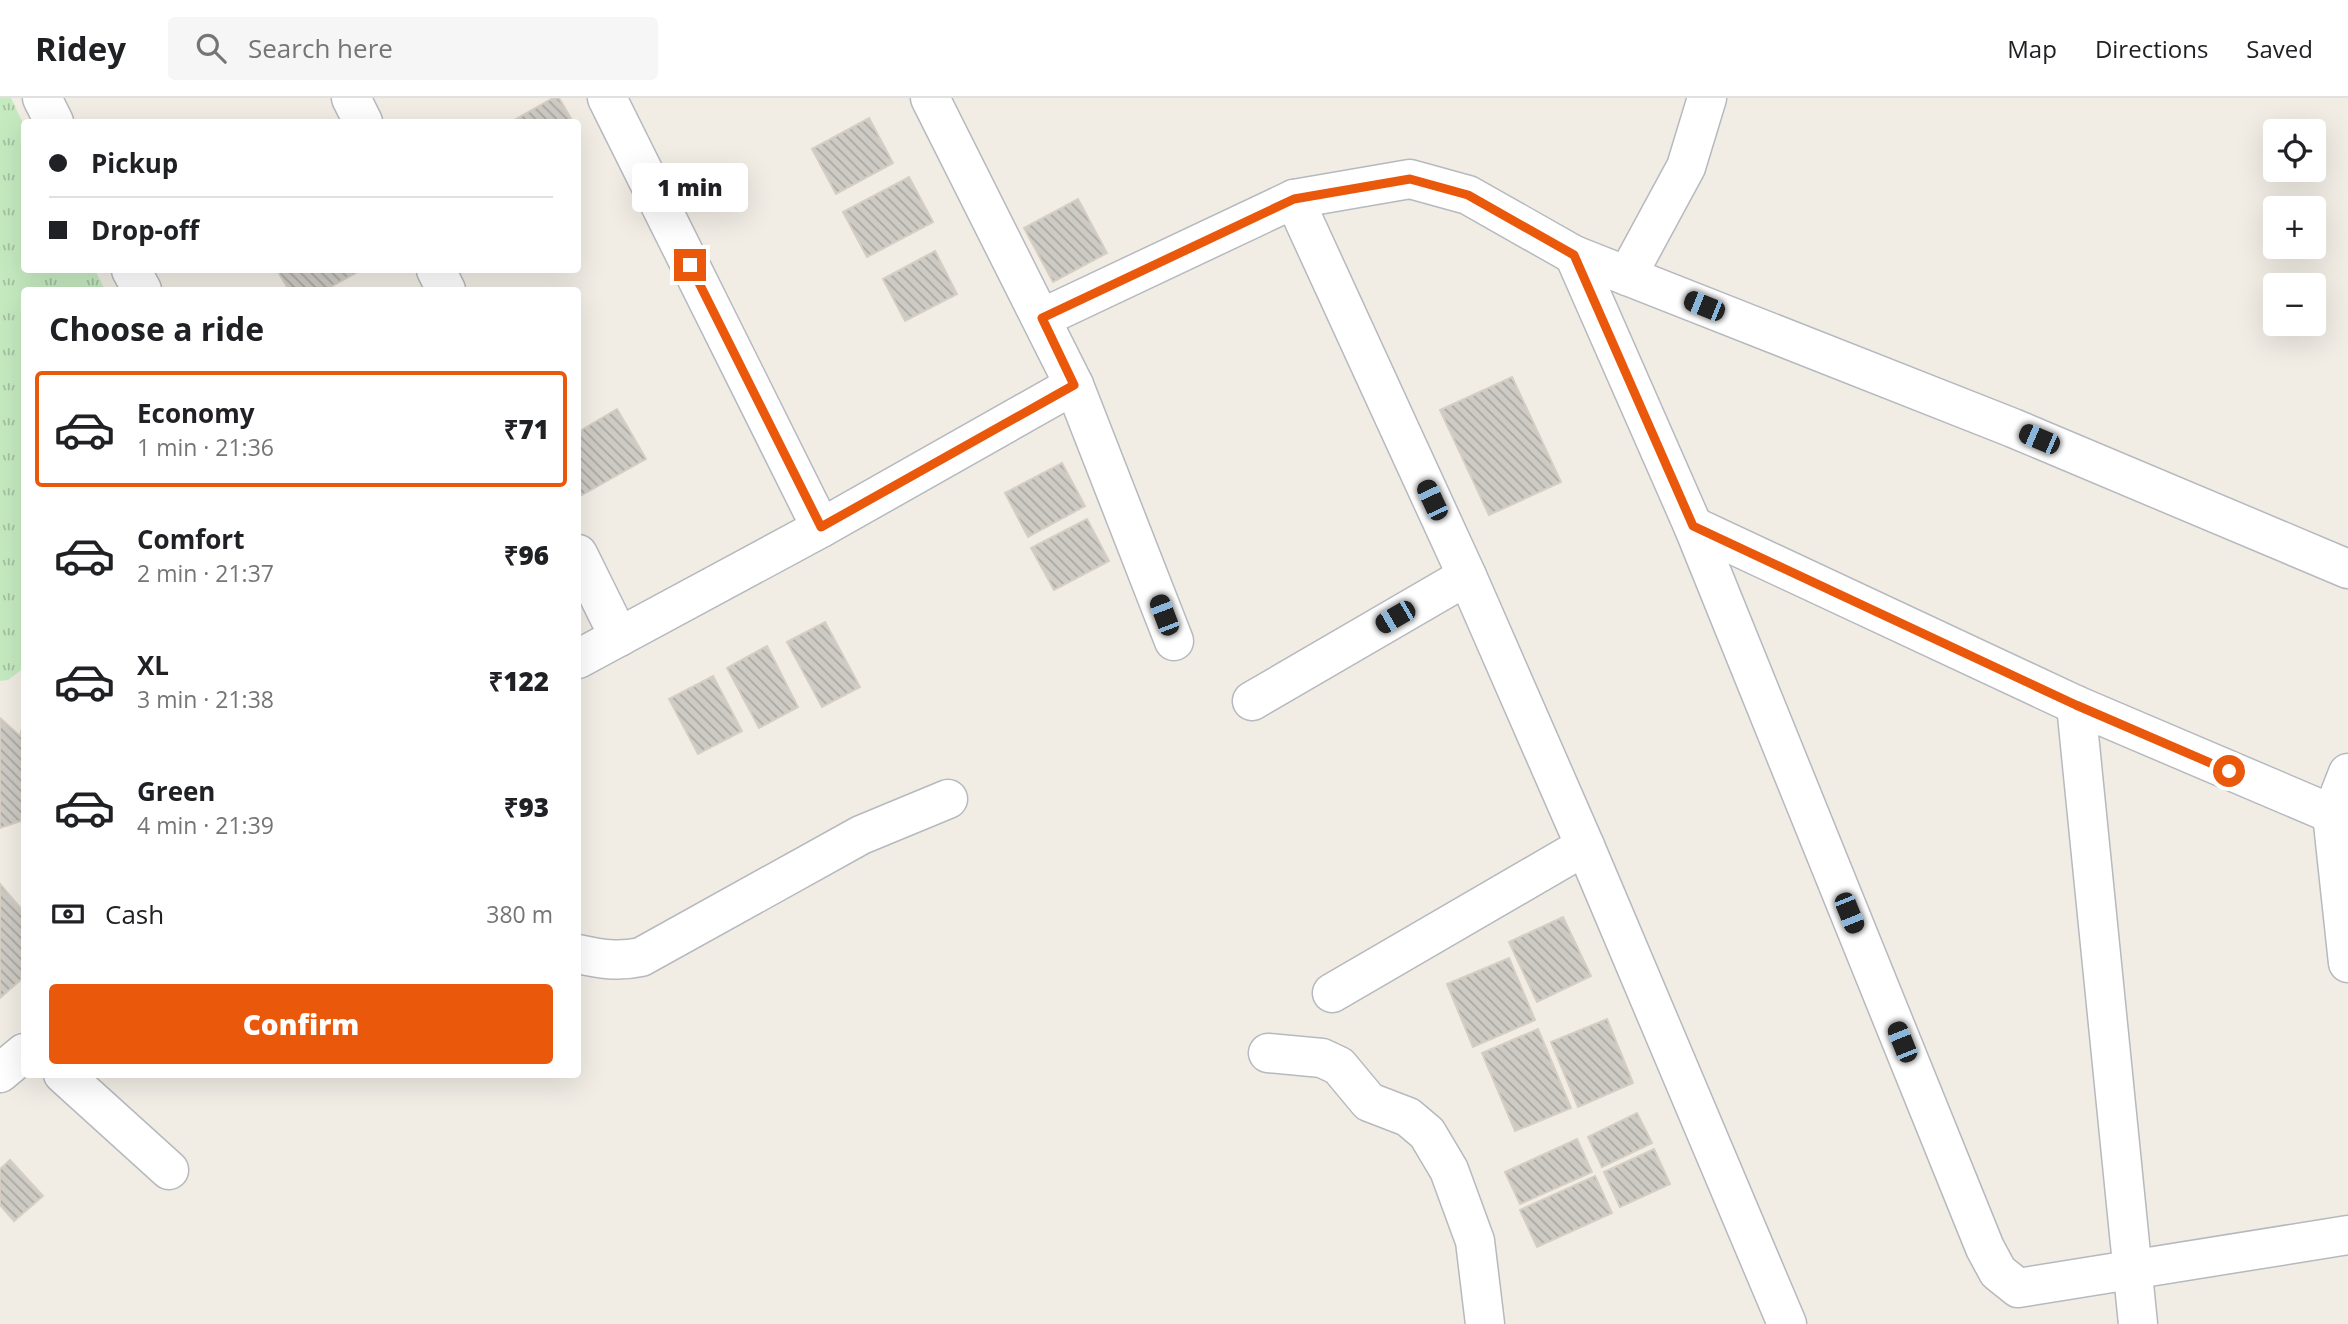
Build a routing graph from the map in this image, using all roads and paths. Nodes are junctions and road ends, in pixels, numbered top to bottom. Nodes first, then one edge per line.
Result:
1 (42, 98) edge
2 (351, 98) edge
3 (607, 98) edge
4 (930, 98) edge
5 (1707, 98) edge
6 (52, 119) edge
7 (362, 119) edge
8 (1294, 199) junction
9 (1574, 255) junction
10 (1627, 276) junction
11 (1042, 318) junction
12 (1074, 385) junction
13 (1693, 526) junction
14 (821, 527) junction
15 (581, 560) edge
16 (2348, 569) edge
17 (1467, 576) junction
18 (619, 637) junction
19 (1174, 641) dead end
20 (581, 657) edge
21 (1252, 701) dead end
22 (2076, 705) junction
23 (2348, 773) edge
24 (948, 799) dead end
25 (2332, 814) junction
26 (1585, 846) junction
27 (581, 955) edge
28 (2348, 962) edge
29 (1332, 993) dead end
30 (1269, 1053) dead end
31 (21, 1056) edge
32 (0, 1073) edge
33 (67, 1078) edge
34 (169, 1170) dead end
35 (2348, 1235) edge
36 (2133, 1269) junction
37 (1485, 1324) edge
38 (1787, 1324) edge
39 (2138, 1324) edge

1 - 6 street
2 - 7 street
3 - 14 street
4 - 11 street
5 - 10 street
8 - 9 street
8 - 11 street
8 - 17 street
9 - 10 street
9 - 13 street
10 - 16 street
11 - 12 street
12 - 14 street
12 - 19 street
13 - 22 street
13 - 36 street
14 - 18 street
15 - 18 street
17 - 21 street
17 - 26 street
18 - 20 street
22 - 25 street
22 - 36 street
23 - 25 street
24 - 27 street
25 - 28 street
26 - 29 street
26 - 38 street
30 - 37 street
31 - 32 street
33 - 34 street
35 - 36 street
36 - 39 street

